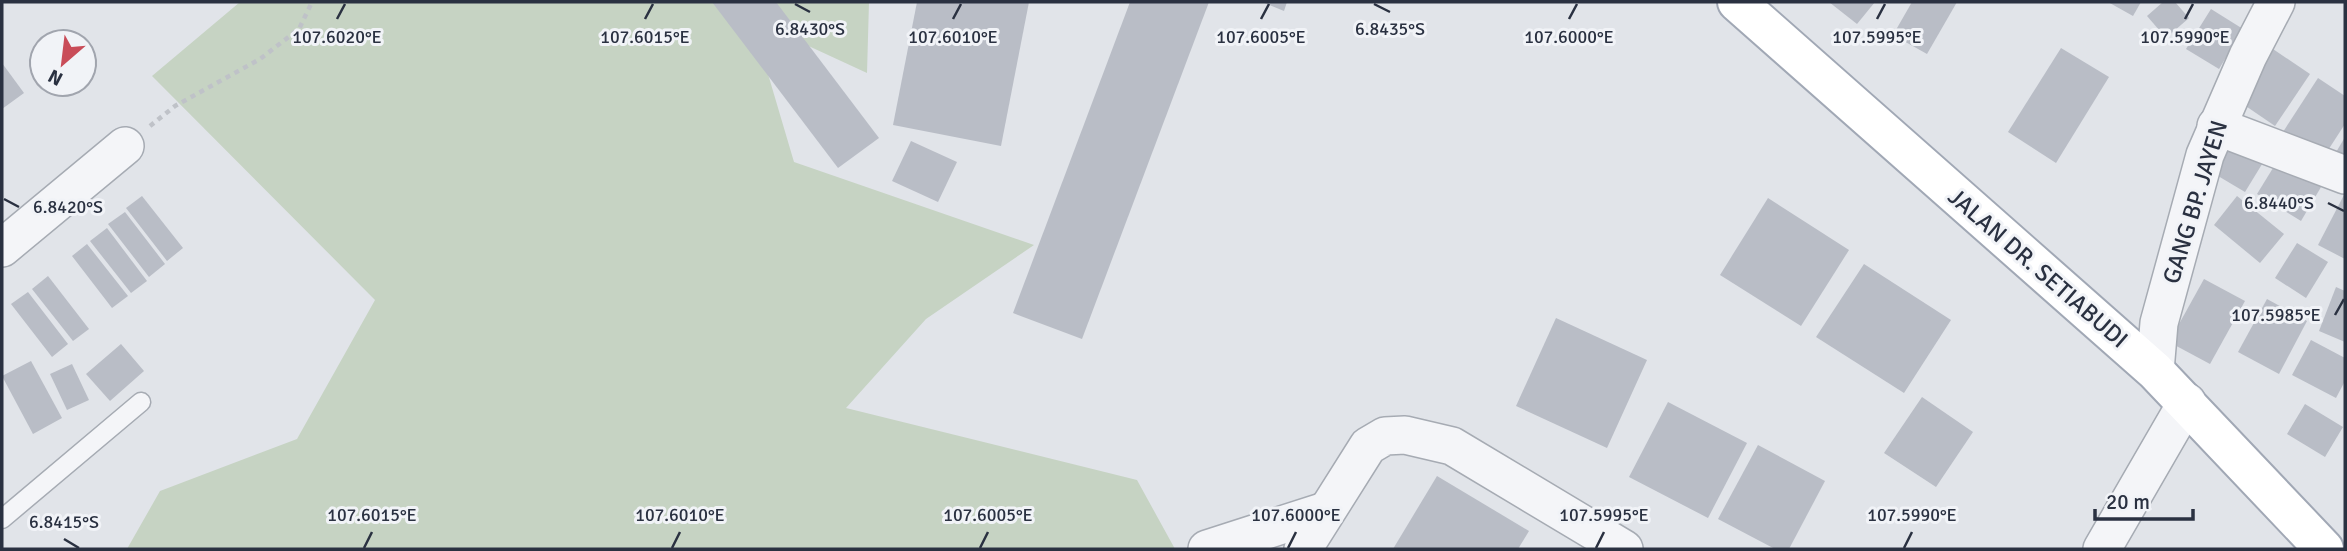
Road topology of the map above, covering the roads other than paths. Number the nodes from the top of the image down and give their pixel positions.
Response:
1 (1737, 2) edge
2 (2276, 2) edge
3 (2216, 126) junction
4 (125, 146) road end
5 (2345, 175) edge
6 (2, 248) edge
7 (2155, 371) junction
8 (141, 402) dead end
9 (2187, 402) junction
10 (1325, 511) junction
11 (2, 519) edge
12 (1207, 549) edge
13 (1303, 549) edge
14 (1624, 549) edge
15 (2102, 549) edge
16 (2324, 549) edge

1 - 7 main road, JALAN DR. SETIABUDI
2 - 3 street, GANG BP. JAYEN
3 - 5 street
3 - 7 street, GANG BP. JAYEN
4 - 6 street
7 - 9 main road, JALAN DR. SETIABUDI
8 - 11 lane
9 - 15 street
9 - 16 main road, JALAN DR. SETIABUDI
10 - 12 street
10 - 13 street
10 - 14 street

